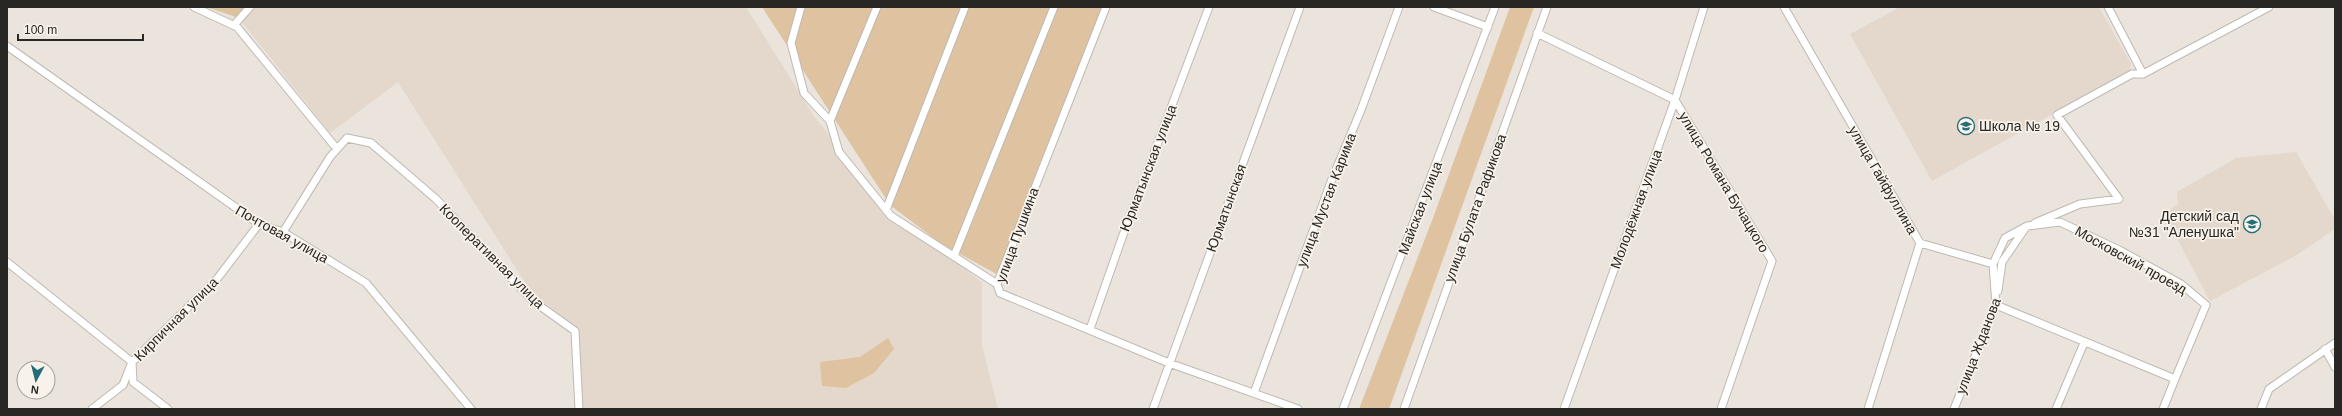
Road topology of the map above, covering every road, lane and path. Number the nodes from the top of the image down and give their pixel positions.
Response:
1 (194, 7) edge
2 (250, 7) edge
3 (801, 7) edge
4 (877, 7) edge
5 (964, 7) edge
6 (1054, 7) edge
7 (1106, 7) edge
8 (1208, 7) edge
9 (1300, 7) edge
10 (1399, 7) edge
11 (1434, 7) edge
12 (1495, 7) edge
13 (1547, 7) edge
14 (1704, 7) edge
15 (1784, 7) edge
16 (2108, 7) edge
17 (2269, 7) edge
18 (234, 25) junction
19 (1488, 27) junction
20 (1538, 34) junction
21 (7, 46) edge
22 (2143, 74) junction
23 (1675, 100) junction
24 (830, 121) junction
25 (337, 149) junction
26 (886, 210) junction
27 (259, 224) junction
28 (2027, 226) junction
29 (283, 232) junction
30 (1920, 244) junction
31 (954, 256) junction
32 (7, 262) edge
33 (1993, 264) junction
34 (997, 284) junction
35 (1996, 305) junction
36 (1090, 329) junction
37 (2084, 343) junction
38 (2335, 343) edge
39 (2325, 349) junction
40 (132, 362) junction
41 (1169, 363) junction
42 (2335, 367) edge
43 (2175, 379) junction
44 (1254, 393) junction
45 (92, 409) edge
46 (168, 409) edge
47 (471, 409) edge
48 (579, 409) edge
49 (1153, 409) edge
50 (1298, 409) edge
51 (1343, 409) edge
52 (1404, 409) edge
53 (1564, 409) edge
54 (1721, 409) edge
55 (1868, 409) edge
56 (1954, 409) edge
57 (2056, 409) edge
58 (2163, 409) edge
59 (2261, 409) edge

1 - 18 street
2 - 18 street
3 - 24 street
4 - 24 street
5 - 26 street
6 - 31 street
7 - 34 street, улица Пушкина
8 - 36 street, Юрматынская улица
9 - 41 street, Юрматынская
10 - 44 street, улица Мустая Карима
11 - 19 street
12 - 19 street, Майская улица
13 - 20 street, улица Булата Рафикова
14 - 23 street, Молодёжная улица
15 - 30 street, улица Гайфуллина
16 - 22 street
17 - 22 street
18 - 25 street
19 - 51 street, Майская улица
20 - 23 street, улица Романа Бучацкого
20 - 52 street, улица Булата Рафикова
21 - 27 street, Почтовая улица
22 - 28 street
23 - 53 street, Молодёжная улица
23 - 54 street, улица Романа Бучацкого
24 - 26 street
25 - 29 street
25 - 48 street, Кооперативная улица
26 - 31 street
27 - 29 street, Почтовая улица
27 - 40 street, Кирпичная улица
28 - 33 street, Московский проезд
28 - 35 street, улица Жданова
28 - 43 street, Московский проезд
29 - 47 street, Почтовая улица
30 - 33 street
30 - 55 street, улица Гайфуллина
31 - 34 street
32 - 40 street
33 - 35 street, Московский проезд
34 - 36 street, улица Пушкина
35 - 37 street
35 - 56 street, улица Жданова
36 - 41 street, улица Пушкина
37 - 43 street
37 - 57 street
38 - 39 street
39 - 42 street
39 - 59 street
40 - 45 street, Кирпичная улица
40 - 46 street
41 - 44 street, улица Пушкина
41 - 49 street, Юрматынская
43 - 58 street, Московский проезд
44 - 50 street, улица Пушкина

